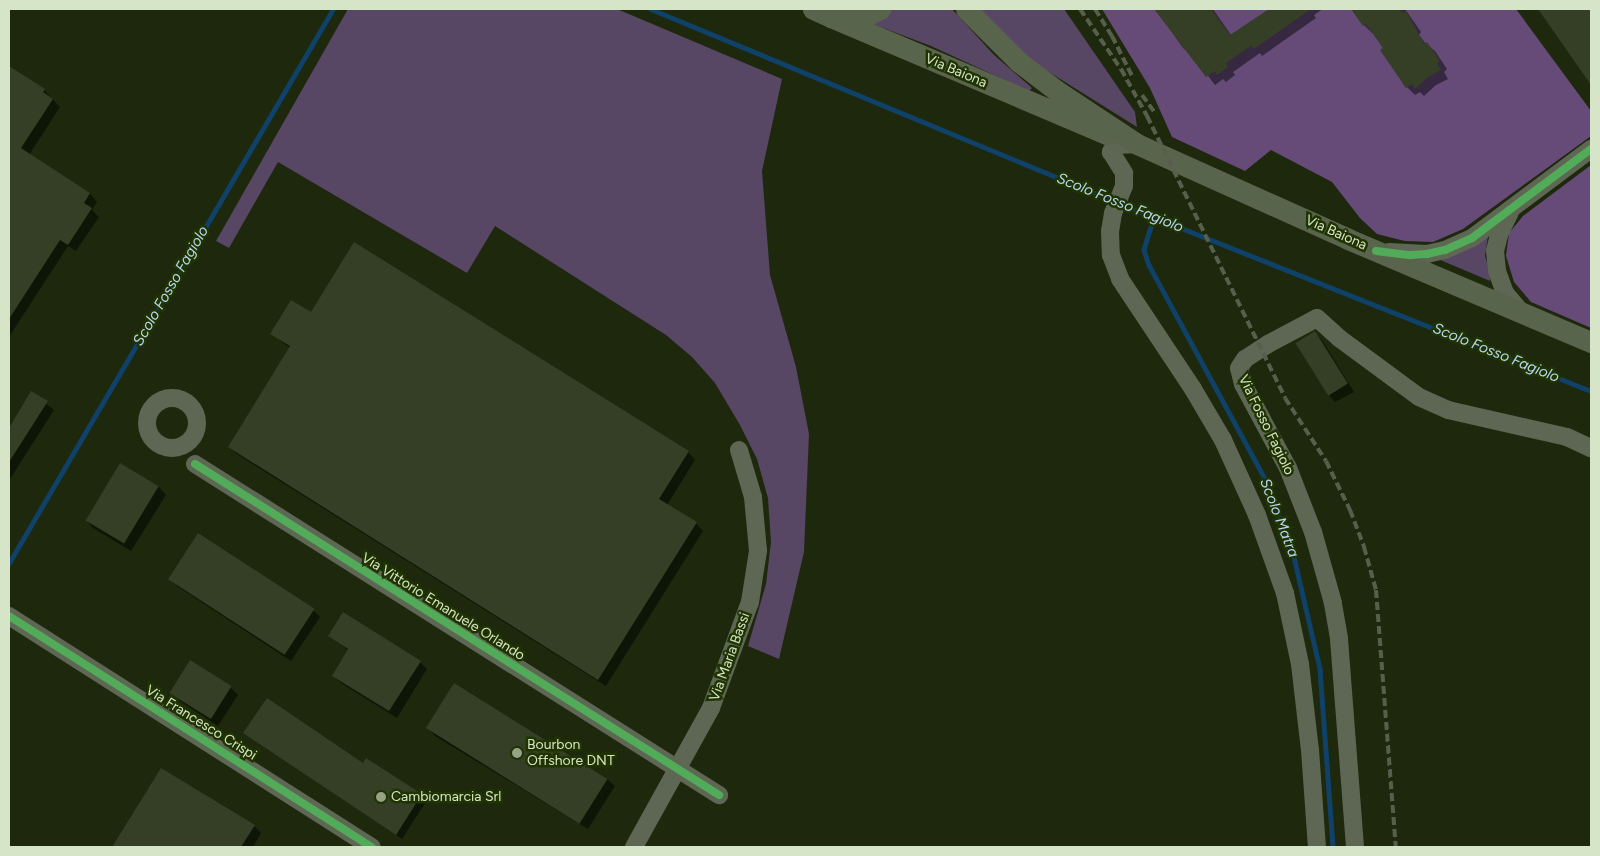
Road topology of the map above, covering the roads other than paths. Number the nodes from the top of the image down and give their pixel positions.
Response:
1 (880, 9) edge
2 (966, 9) edge
3 (819, 12) edge
4 (1137, 144) junction
5 (1591, 149) edge
6 (1511, 210) junction
7 (1376, 251) junction
8 (1521, 312) junction
9 (1591, 342) edge
10 (187, 443) junction
11 (161, 446) junction
12 (1591, 448) edge
13 (739, 450) dead end
14 (195, 464) junction
15 (12, 618) edge
16 (679, 770) junction
17 (719, 795) dead end
18 (372, 847) edge
19 (634, 847) edge
20 (1317, 847) edge
21 (1355, 847) edge

1 - 3 main road
2 - 4 main road, Via Baiona
3 - 4 main road, Via Baiona
4 - 7 main road, Via Baiona
4 - 20 street
5 - 6 street
6 - 7 street
6 - 8 street
7 - 8 main road, Via Baiona
8 - 9 main road, Via Baiona
10 - 11 street
10 - 11 street, Via Vittorio Emanuele Orlando
10 - 14 street
11 - 14 street, Via Vittorio Emanuele Orlando
12 - 21 street, Via Fosso Fagiolo
13 - 16 street, Via Maria Bassi
14 - 16 street, Via Vittorio Emanuele Orlando
15 - 18 street, Via Francesco Crispi
16 - 17 street, Via Vittorio Emanuele Orlando
16 - 19 street, Via Maria Bassi

